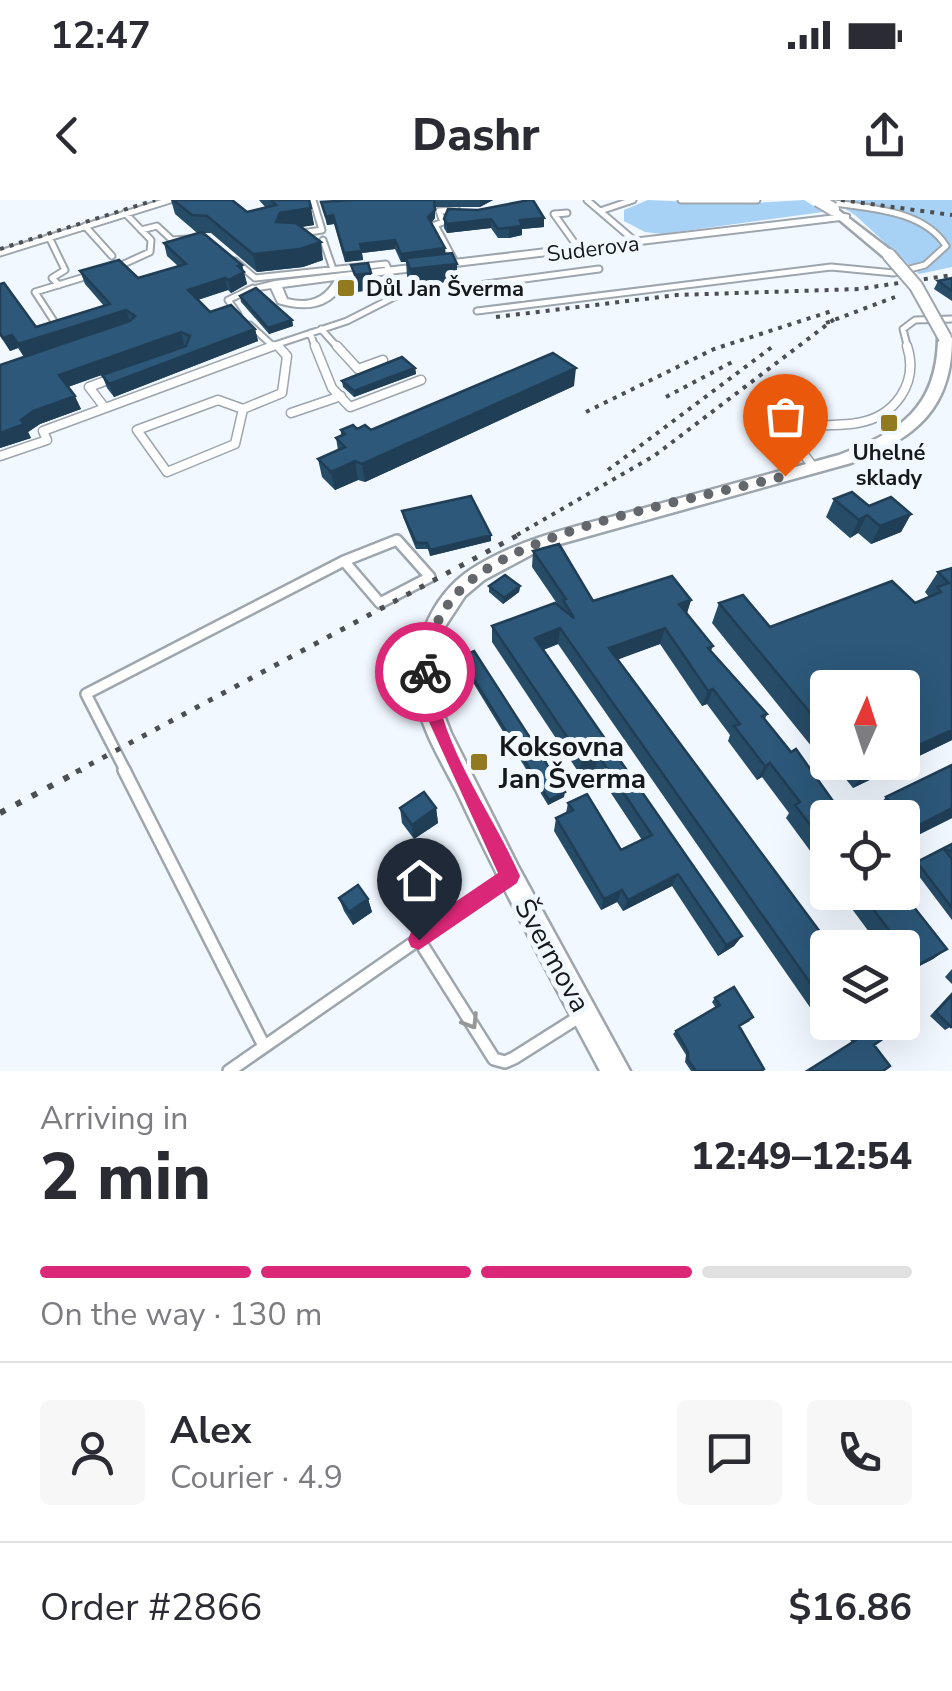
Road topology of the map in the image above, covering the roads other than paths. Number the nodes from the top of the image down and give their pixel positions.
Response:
1 (170, 200) edge
2 (313, 200) edge
3 (587, 200) edge
4 (634, 200) edge
5 (681, 200) edge
6 (758, 200) edge
7 (816, 200) edge
8 (464, 210) edge
9 (600, 211) junction
10 (567, 212) dead end
11 (839, 213) junction
12 (126, 214) junction
13 (85, 226) junction
14 (141, 230) junction
15 (286, 236) edge
16 (49, 238) junction
17 (190, 239) edge
18 (323, 240) edge
19 (636, 242) junction
20 (579, 249) junction
21 (0, 253) edge
22 (112, 256) dead end
23 (231, 258) edge
24 (456, 264) junction
25 (599, 269) dead end
26 (338, 274) junction
27 (278, 281) junction
28 (58, 285) junction
29 (253, 288) joint
30 (476, 311) dead end
31 (58, 329) edge
32 (321, 329) junction
33 (948, 329) edge
34 (310, 333) junction
35 (275, 345) junction
36 (382, 360) edge
37 (122, 375) edge
38 (420, 380) dead end
39 (341, 396) junction
40 (105, 408) junction
41 (243, 409) junction
42 (291, 413) dead end
43 (0, 456) edge
44 (814, 468) junction
45 (344, 561) junction
46 (510, 876) junction
47 (419, 940) junction
48 (584, 1014) junction
49 (264, 1046) junction
50 (229, 1071) edge
51 (616, 1071) edge

1 - 12 lane
2 - 15 lane
3 - 9 lane
4 - 9 lane
5 - 6 lane
7 - 11 street, Švermova, bridge
7 - 30 lane
8 - 24 lane
9 - 19 lane
10 - 20 lane
11 - 19 street, Suderova
11 - 33 street, Švermova, bridge
12 - 13 lane
12 - 14 lane
13 - 16 lane
13 - 22 lane
14 - 17 lane
14 - 28 lane
16 - 21 lane
16 - 28 lane
18 - 26 lane
19 - 20 street, Suderova
20 - 24 street, Suderova
23 - 27 lane
24 - 26 street, Suderova
25 - 32 lane
26 - 27 street, Suderova
26 - 27 street, Suderova
27 - 29 street, Suderova
28 - 31 lane
29 - 35 lane
32 - 34 lane
32 - 36 lane
33 - 44 street, Švermova
33 - 44 lane
34 - 35 lane
34 - 39 lane
35 - 40 lane
35 - 41 lane
37 - 40 lane
38 - 39 lane
39 - 42 lane
40 - 43 lane
41 - 41 lane
44 - 46 street, Švermova
45 - 45 lane
45 - 49 lane
46 - 47 lane
46 - 48 street, Švermova
47 -> 48 lane
47 - 49 lane
48 - 51 street, Švermova
49 - 50 lane

